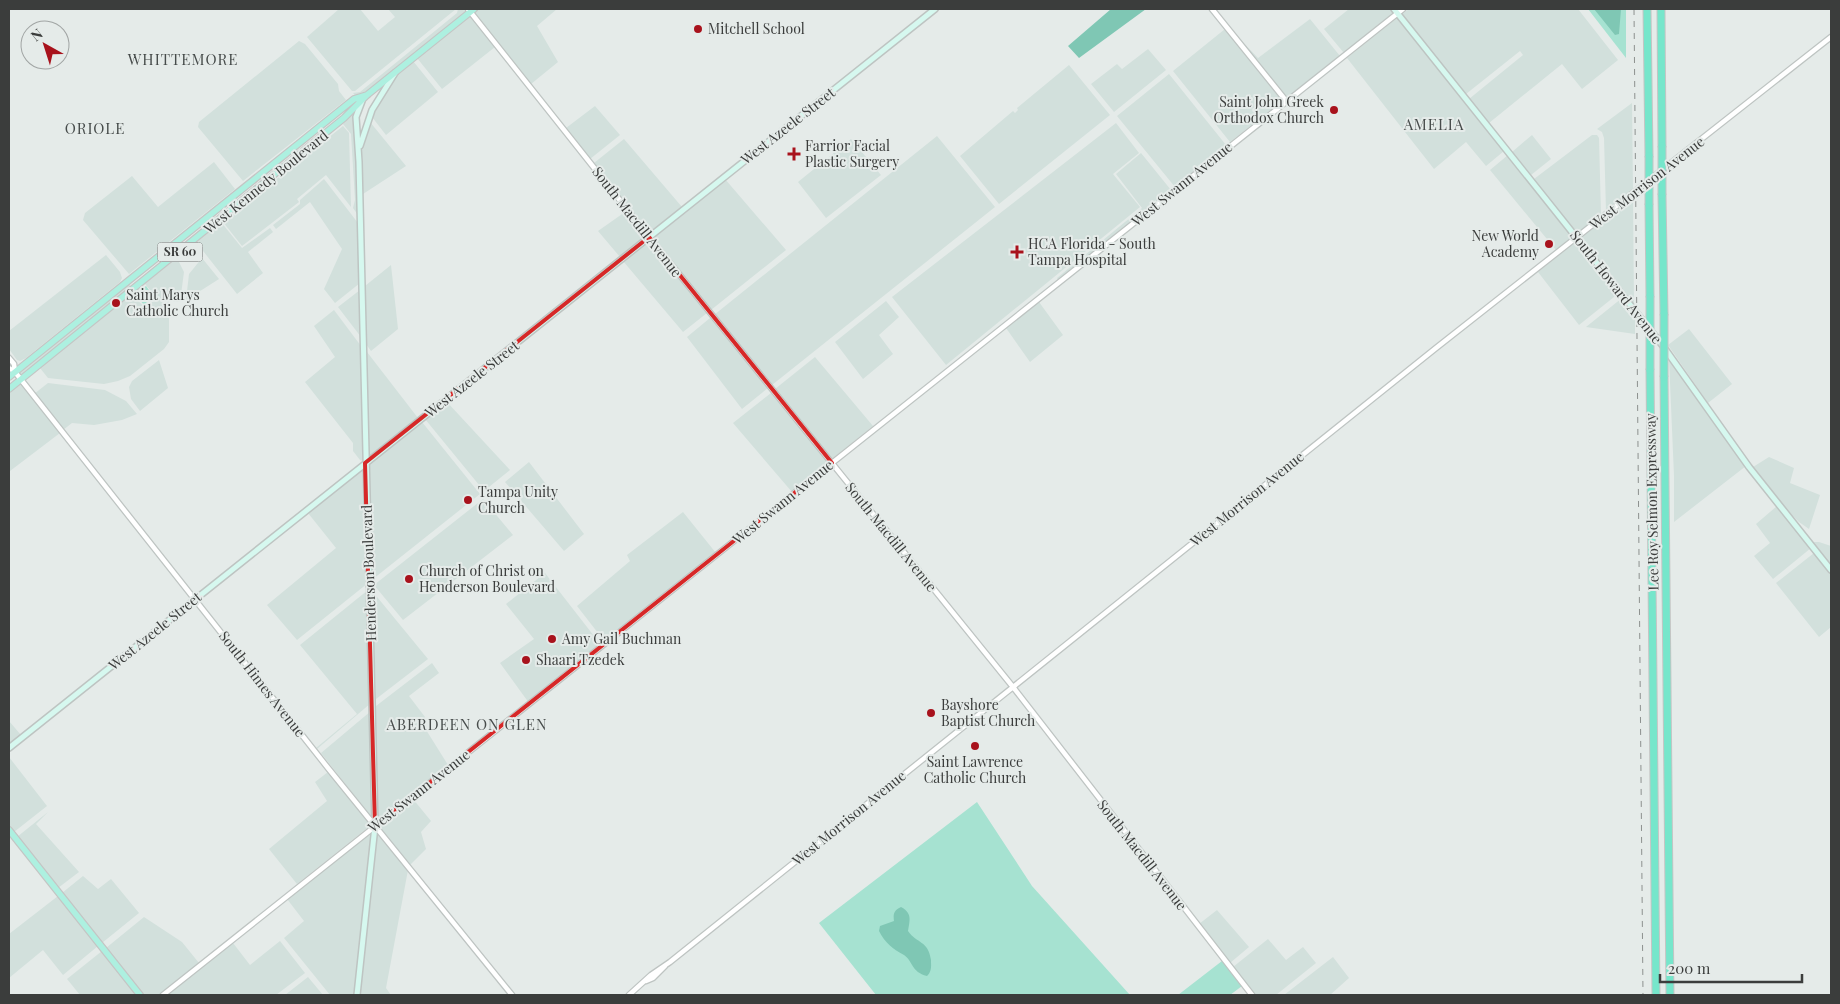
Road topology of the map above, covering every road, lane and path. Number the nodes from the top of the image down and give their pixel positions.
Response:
1 (935, 9) edge
2 (1212, 9) edge
3 (1403, 9) edge
4 (1647, 9) edge
5 (1661, 9) edge
6 (471, 10) edge
7 (1396, 11) edge
8 (1831, 36) edge
9 (397, 70) junction
10 (367, 95) junction
11 (1287, 102) junction
12 (359, 149) junction
13 (649, 238) junction
14 (1577, 238) junction
15 (9, 358) edge
16 (9, 368) edge
17 (15, 372) junction
18 (9, 377) edge
19 (20, 380) junction
20 (9, 389) edge
21 (365, 463) junction
22 (832, 463) junction
23 (1831, 570) edge
24 (195, 599) junction
25 (1013, 687) junction
26 (9, 748) edge
27 (375, 826) junction
28 (9, 830) edge
29 (140, 995) edge
30 (163, 995) edge
31 (357, 995) edge
32 (512, 995) edge
33 (629, 995) edge
34 (1252, 995) edge
35 (1656, 995) edge
36 (1670, 995) edge

1 - 13 main road, West Azeele Street
2 - 11 street
3 - 7 street, West Swann Avenue
4 - 35 highway, Lee Roy Selmon Expressway, bridge
5 - 36 highway, Lee Roy Selmon Expressway, bridge
6 - 9 main road, West Kennedy Boulevard / SR 60
6 - 13 street, South Macdill Avenue
7 - 11 street, West Swann Avenue
7 - 14 main road, South Howard Avenue
8 - 14 street, West Morrison Avenue
9 - 10 main road, West Kennedy Boulevard / SR 60
9 - 12 main road, Henderson Boulevard
10 - 12 main road, Henderson Boulevard
10 - 17 main road, West Kennedy Boulevard / SR 60
10 - 19 main road, West Kennedy Boulevard / SR 60
11 - 22 street, West Swann Avenue
12 - 21 main road, Henderson Boulevard
13 - 21 main road, West Azeele Street
13 - 22 street, South Macdill Avenue
14 - 23 main road, South Howard Avenue
14 - 25 street, West Morrison Avenue
15 - 17 street, South Himes Avenue
16 - 17 street
17 - 18 main road, West Kennedy Boulevard / SR 60
17 - 19 street, South Himes Avenue
19 - 20 main road, West Kennedy Boulevard / SR 60
19 - 24 street, South Himes Avenue
21 - 24 main road, West Azeele Street
21 - 27 main road, Henderson Boulevard
22 - 25 street, South Macdill Avenue
22 - 27 street, West Swann Avenue
24 - 26 main road, West Azeele Street
24 - 27 street, South Himes Avenue
25 - 33 street, West Morrison Avenue
25 - 34 street, South Macdill Avenue
27 - 30 street, West Swann Avenue
27 - 31 main road, Henderson Boulevard
27 - 32 street, South Himes Avenue
28 - 29 main road

